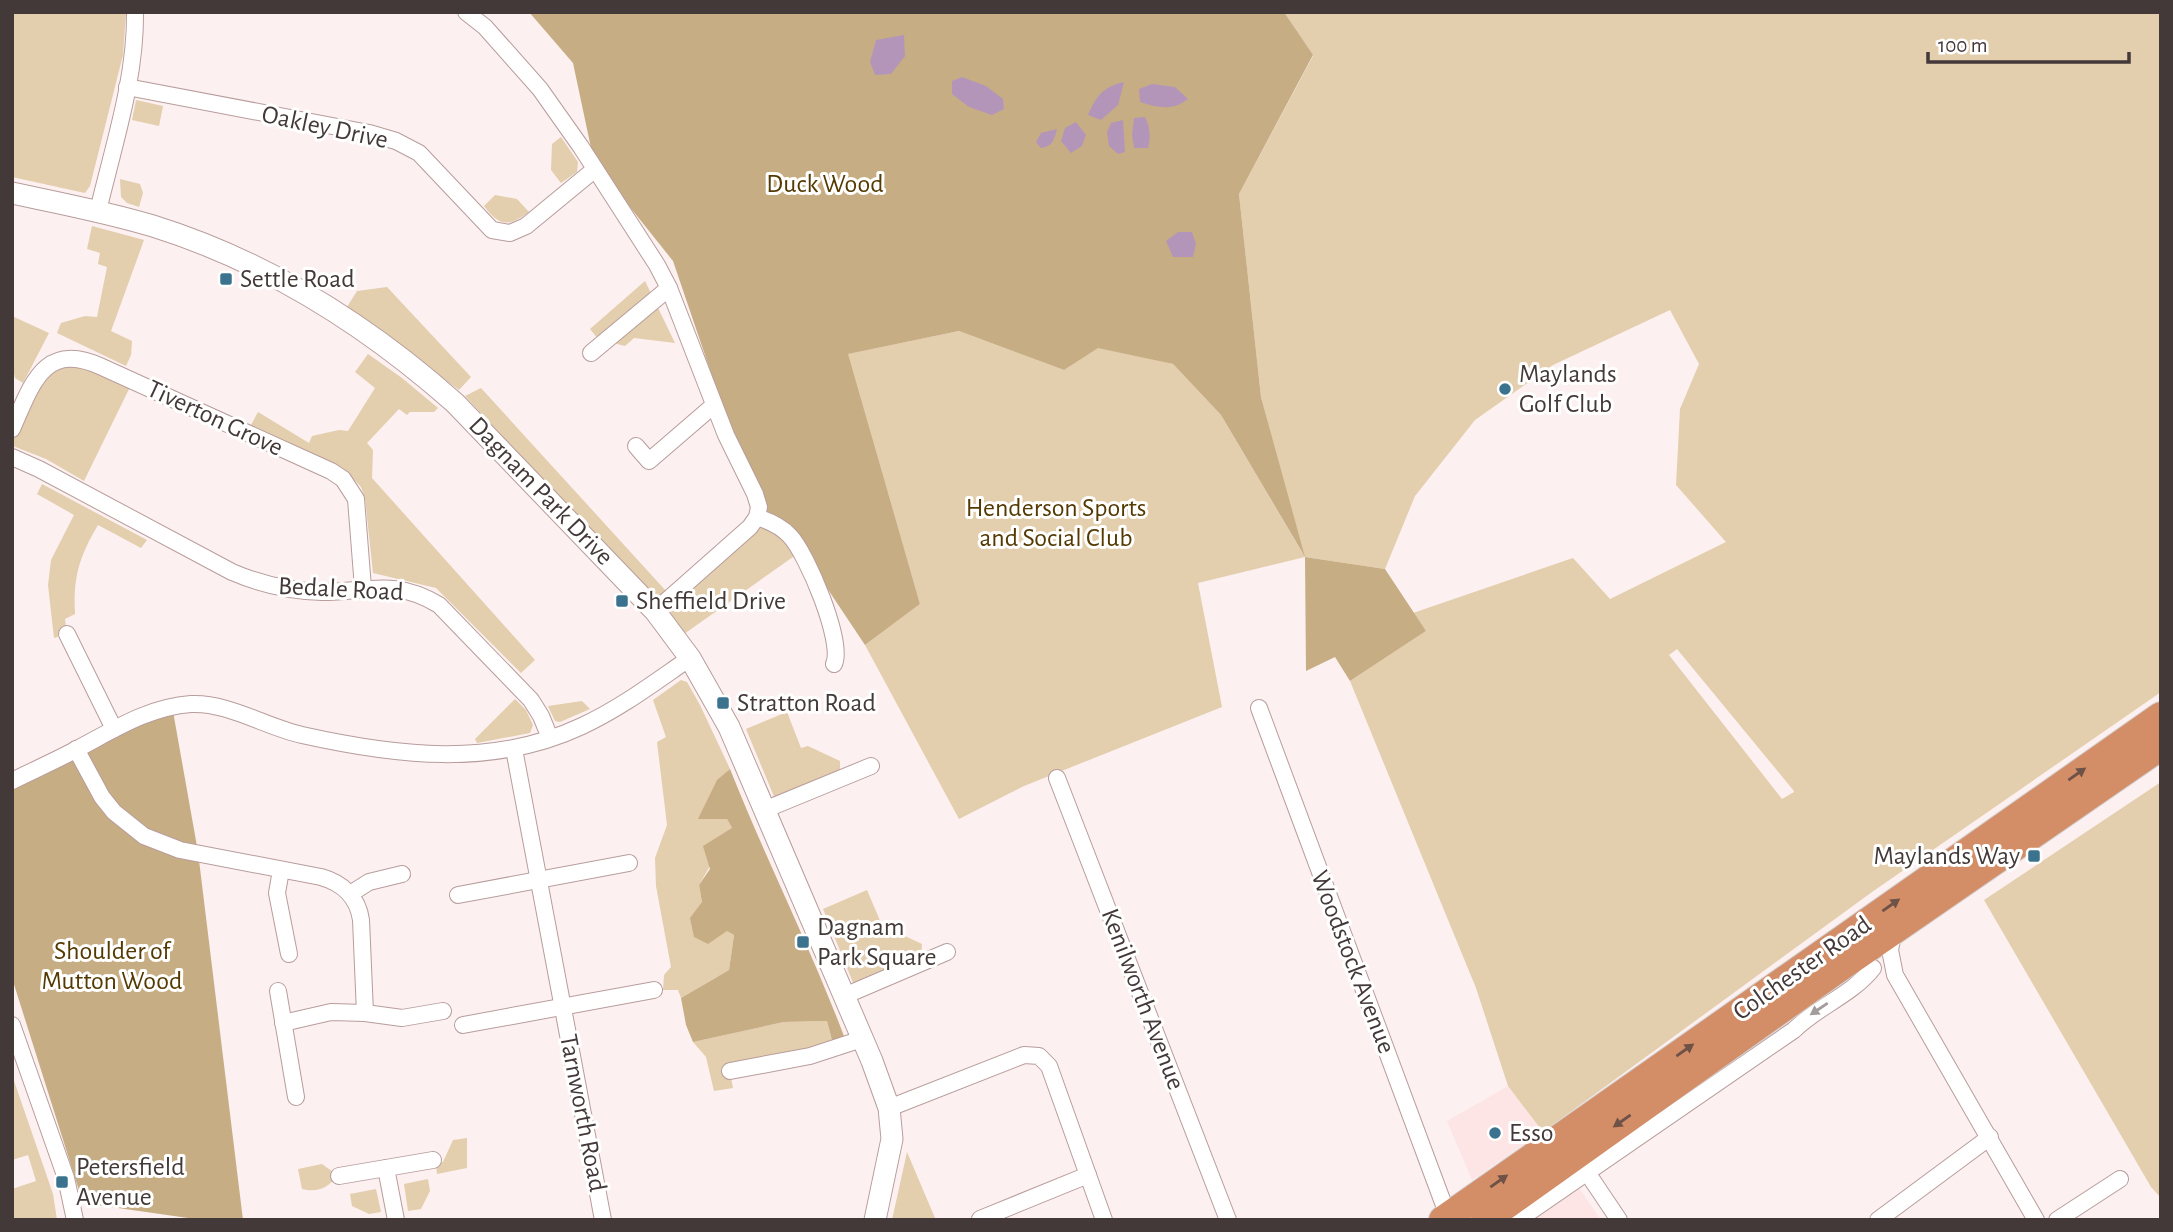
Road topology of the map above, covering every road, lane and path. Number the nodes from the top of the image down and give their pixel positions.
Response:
1 (135, 12) edge
2 (466, 12) edge
3 (127, 87) junction
4 (594, 170) junction
5 (12, 192) edge
6 (98, 211) junction
7 (669, 288) junction
8 (591, 353) dead end
9 (714, 405) junction
10 (12, 429) edge
11 (636, 446) dead end
12 (12, 457) edge
13 (757, 517) junction
14 (363, 588) junction
15 (654, 611) junction
16 (67, 634) dead end
17 (690, 658) junction
18 (834, 664) dead end
19 (1259, 708) dead end
20 (2161, 716) edge
21 (114, 729) junction
22 (550, 738) junction
23 (2161, 746) edge
24 (76, 749) junction
25 (514, 750) junction
26 (871, 766) dead end
27 (1057, 778) dead end
28 (12, 781) edge
29 (764, 810) junction
30 (629, 863) dead end
31 (281, 870) junction
32 (402, 874) dead end
33 (537, 880) junction
34 (350, 894) junction
35 (458, 895) dead end
36 (1892, 937) junction
37 (947, 952) dead end
38 (289, 954) dead end
39 (1874, 968) junction
40 (1836, 970) junction
41 (1895, 975) junction
42 (654, 989) dead end
43 (278, 991) dead end
44 (844, 996) junction
45 (562, 1006) junction
46 (443, 1011) dead end
47 (365, 1013) junction
48 (283, 1023) junction
49 (12, 1025) edge
50 (463, 1025) dead end
51 (862, 1039) junction
52 (18, 1058) edge
53 (730, 1071) dead end
54 (296, 1097) dead end
55 (889, 1108) junction
56 (1990, 1137) junction
57 (433, 1160) dead end
58 (1580, 1163) junction
59 (386, 1168) junction
60 (1088, 1175) junction
61 (339, 1176) dead end
62 (2120, 1180) dead end
63 (1445, 1218) edge
64 (980, 1219) edge
65 (75, 1220) edge
66 (396, 1220) edge
67 (603, 1220) edge
68 (875, 1220) edge
69 (1104, 1220) edge
70 (1228, 1220) edge
71 (1485, 1220) edge
72 (1518, 1220) edge
73 (1619, 1220) edge
74 (1878, 1220) edge
75 (2036, 1220) edge
76 (2057, 1220) edge

1 - 3 street
2 - 4 street
3 - 4 street, Oakley Drive
3 - 6 street
4 - 7 street
5 - 6 street, Dagnam Park Drive
6 - 15 street, Dagnam Park Drive
7 - 8 street
7 - 9 street
9 - 11 street
9 - 13 street
10 - 14 street, Tiverton Grove
12 - 14 street, Bedale Road
13 - 15 street
13 - 18 street
14 - 22 street, Bedale Road
15 - 17 street, Dagnam Park Drive
16 - 21 street
17 - 22 street
17 - 29 street, Dagnam Park Drive
19 - 63 street, Woodstock Avenue
63 -> 20 highway, Colchester Road
21 - 24 street
21 - 25 street
22 - 25 street
23 - 36 highway, Colchester Road
24 - 28 street
24 - 31 street
25 - 33 street, Tarnworth Road
26 - 29 street
27 - 70 street, Kenilworth Avenue
29 - 44 street, Dagnam Park Drive
30 - 33 street
31 - 34 street
31 - 38 street
32 - 34 street
33 - 35 street
33 - 45 street, Tarnworth Road
34 - 47 street
36 - 39 street, Colchester Road
36 - 40 highway, Colchester Road
36 - 41 street
37 - 44 street
39 - 40 street
39 - 41 street
39 -> 58 street, Colchester Road
40 -> 58 highway, Colchester Road
41 - 56 street
42 - 45 street, Tarnworth Road
43 - 48 street
44 - 51 street, Dagnam Park Drive
45 - 50 street, Tarnworth Road
45 - 67 street, Tarnworth Road
46 - 47 street
47 - 48 street
48 - 54 street
49 - 52 street
51 - 53 street
51 - 55 street, Dagnam Park Drive
52 - 65 street
55 - 60 street
55 - 68 street, Dagnam Park Drive
56 - 74 street
56 - 75 street
57 - 59 street
58 - 71 highway, Colchester Road
58 - 72 street, Colchester Road
58 - 73 street
59 - 61 street
59 - 66 street
60 - 64 street
60 - 69 street
62 - 76 street

